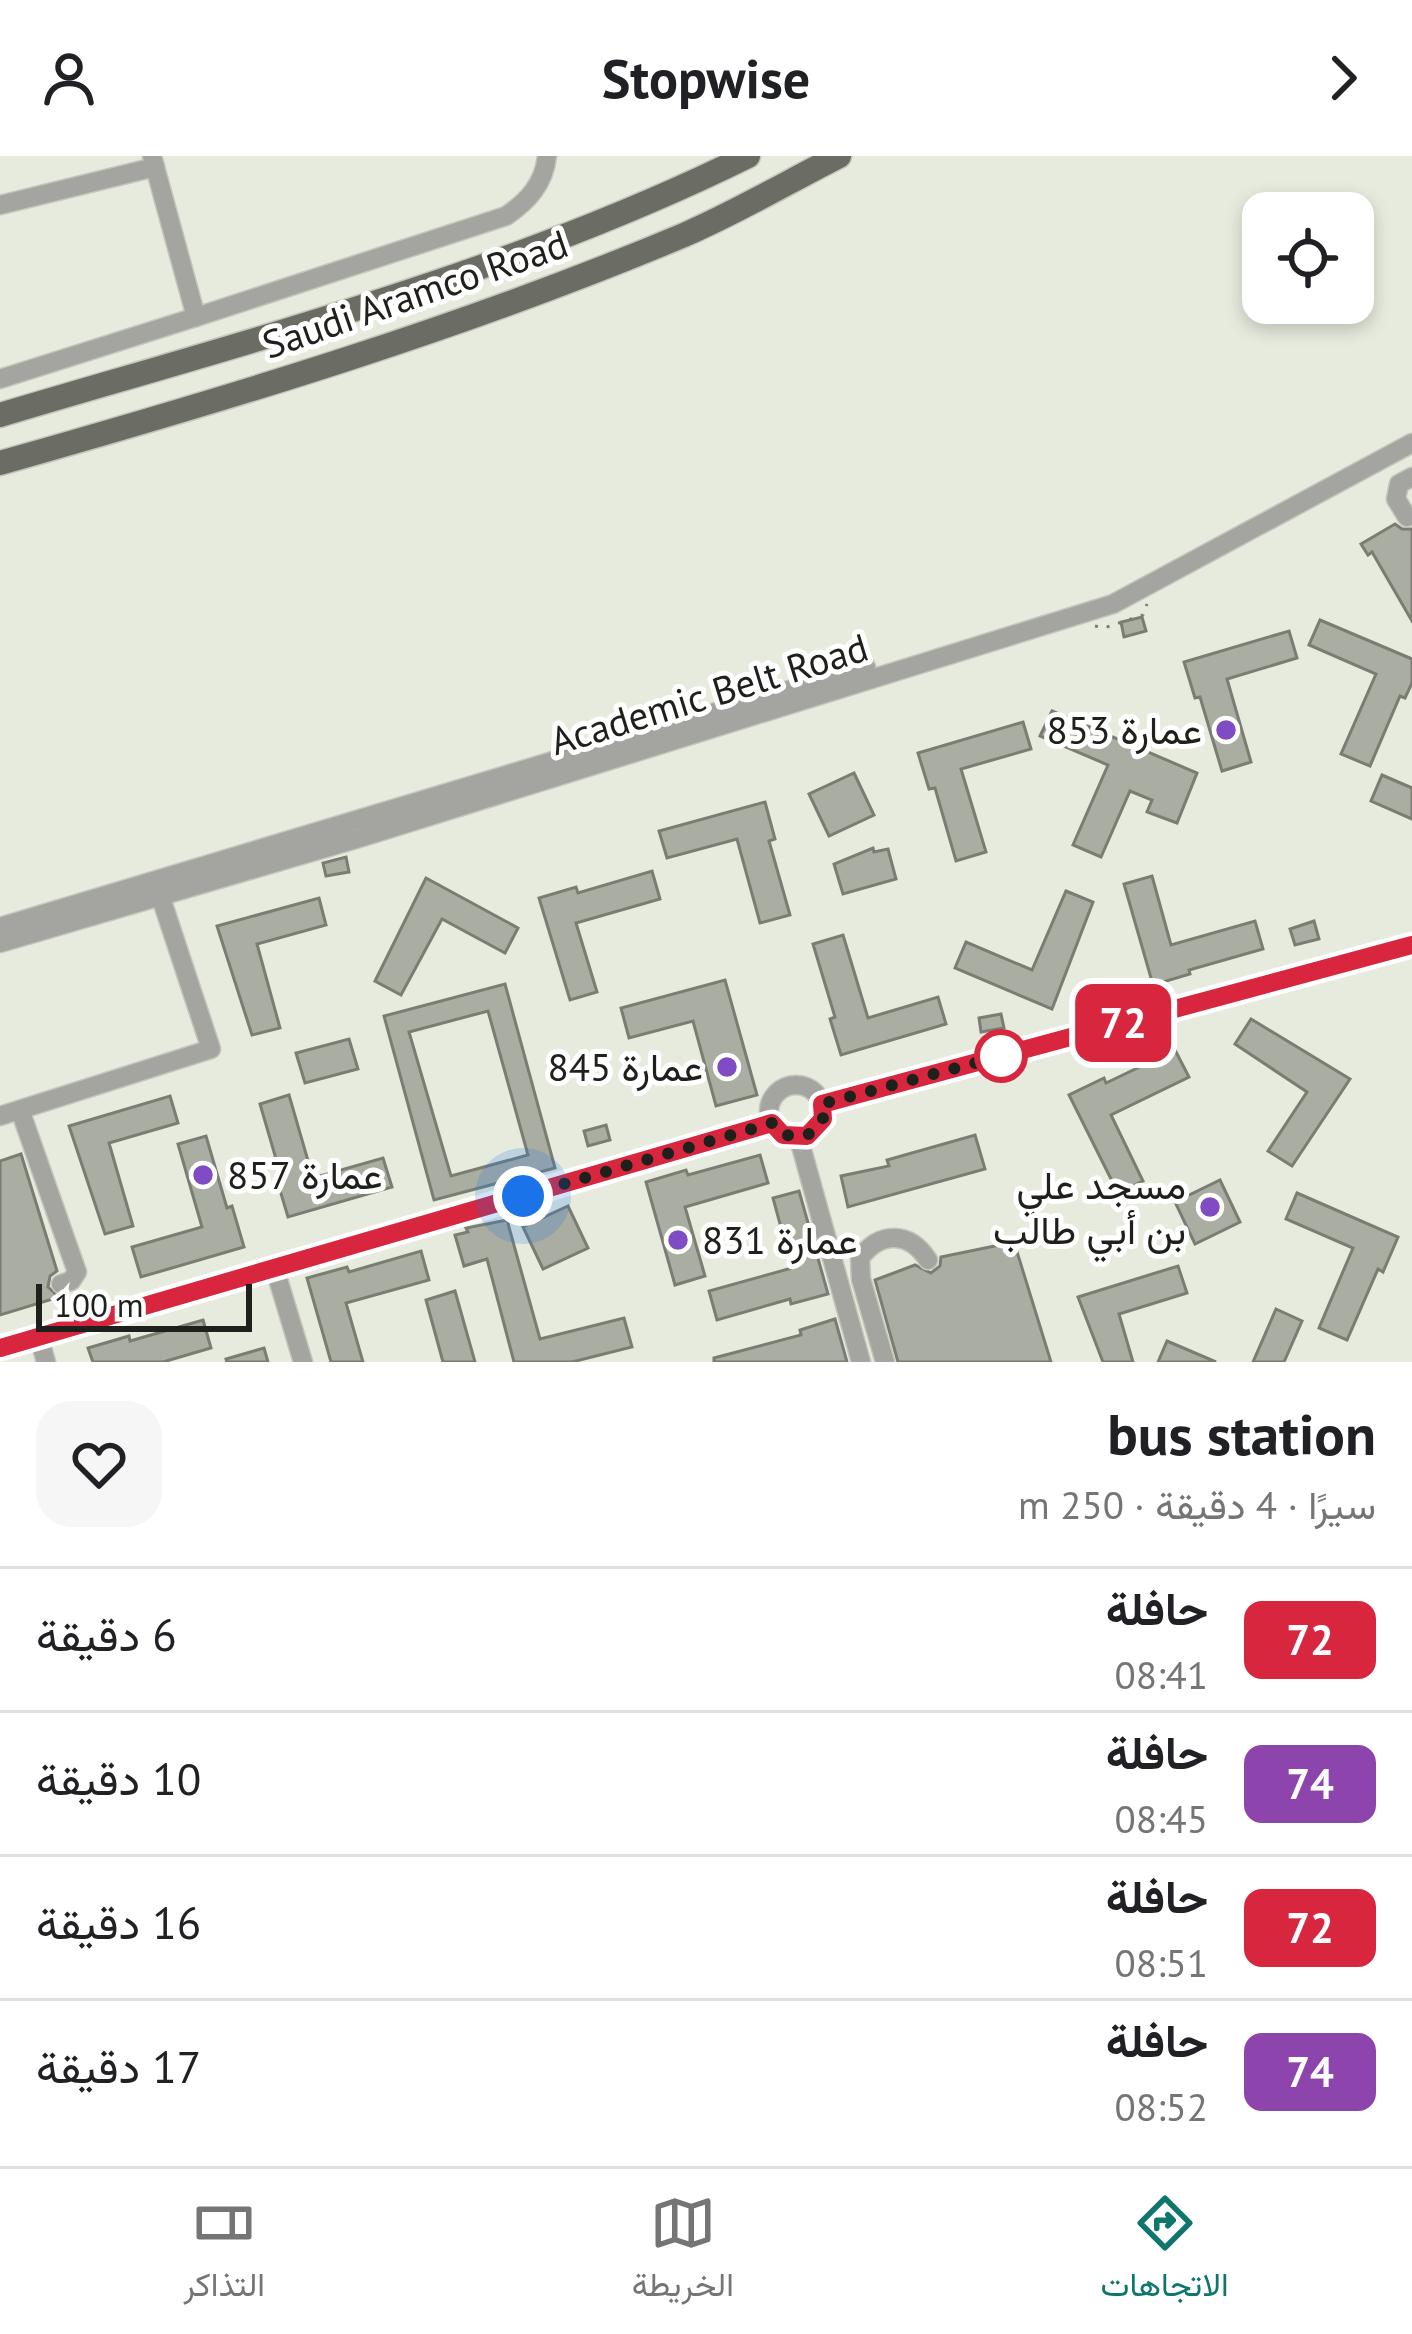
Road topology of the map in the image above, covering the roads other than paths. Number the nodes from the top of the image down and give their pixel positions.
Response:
1 (547, 156) edge
2 (748, 156) edge
3 (839, 156) edge
4 (153, 161) edge
5 (0, 205) edge
6 (196, 317) junction
7 (0, 379) edge
8 (0, 415) edge
9 (1412, 430) edge
10 (1412, 443) edge
11 (0, 463) edge
12 (1412, 477) edge
13 (1407, 517) dead end
14 (161, 898) junction
15 (0, 927) edge
16 (0, 944) edge
17 (1412, 945) edge
18 (822, 1104) junction
19 (20, 1110) junction
20 (0, 1116) edge
21 (772, 1123) junction
22 (799, 1138) junction
23 (928, 1260) dead end
24 (274, 1266) junction
25 (61, 1284) dead end
26 (39, 1337) junction
27 (0, 1348) edge
28 (46, 1362) edge
29 (303, 1362) edge
30 (861, 1362) edge
31 (885, 1362) edge

1 - 6 street
2 - 8 main road, Saudi Aramco Road
3 - 11 main road, Saudi Aramco Road
4 - 5 street
4 - 6 street
6 - 7 street
9 - 15 street, Academic Belt Road
10 - 14 street, Academic Belt Road
12 - 13 street
14 - 16 street, Academic Belt Road
14 - 19 street
17 - 18 street
18 - 21 street
18 - 22 street
19 - 20 street
19 - 25 street
21 - 22 street
21 - 24 street
22 - 30 street
23 - 31 street
24 - 26 street
24 - 29 street
26 - 27 street
26 - 28 street

